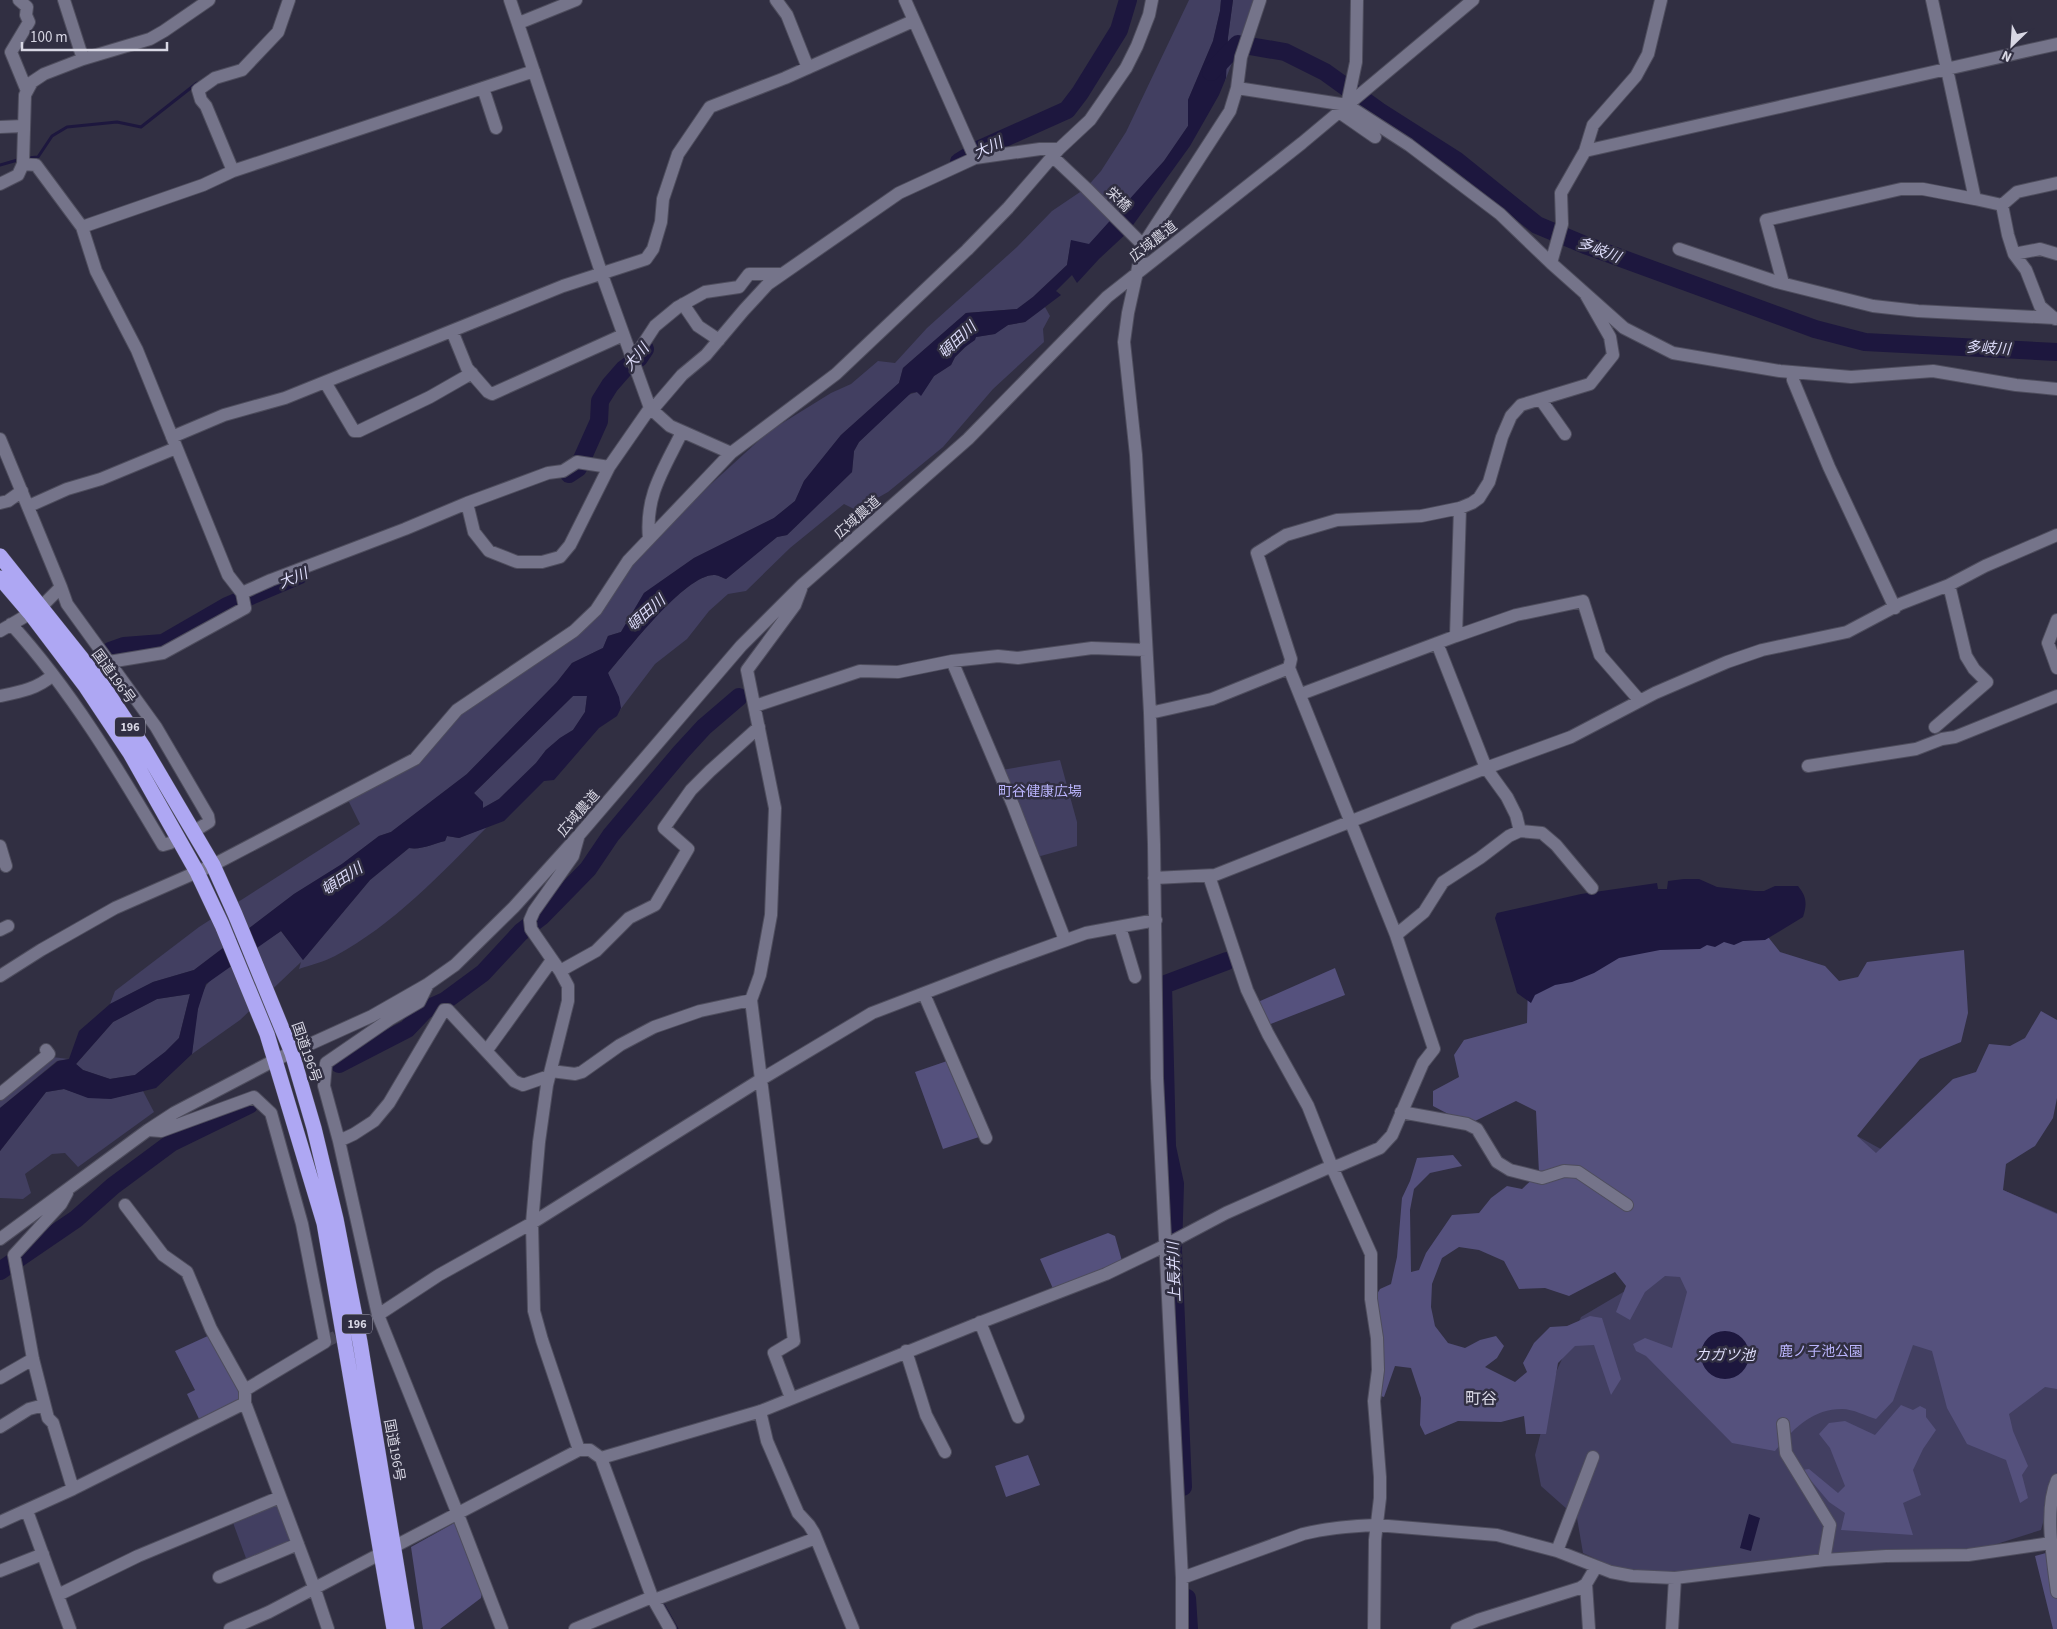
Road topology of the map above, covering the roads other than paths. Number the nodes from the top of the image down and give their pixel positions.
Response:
1 (19, 0) edge
2 (64, 0) edge
3 (209, 0) edge
4 (289, 0) edge
5 (510, 0) edge
6 (576, 0) edge
7 (776, 0) edge
8 (905, 0) edge
9 (1152, 0) edge
10 (1260, 0) edge
11 (1357, 0) edge
12 (1473, 0) edge
13 (1661, 0) edge
14 (1932, 0) edge
15 (913, 21) junction
16 (519, 23) junction
17 (2057, 44) edge
18 (83, 59) junction
19 (808, 68) junction
20 (1948, 68) junction
21 (534, 70) junction
22 (483, 88) junction
23 (1237, 88) junction
24 (28, 91) junction
25 (1343, 108) junction
26 (23, 126) junction
27 (0, 127) edge
28 (496, 128) dead end
29 (1375, 137) dead end
30 (1585, 151) junction
31 (1056, 153) junction
32 (975, 158) junction
33 (23, 164) junction
34 (234, 171) junction
35 (2057, 183) edge
36 (0, 184) edge
37 (1975, 199) junction
38 (2002, 205) junction
39 (82, 227) junction
40 (1143, 246) junction
41 (1679, 249) dead end
42 (2014, 254) junction
43 (2057, 254) edge
44 (1551, 263) junction
45 (601, 272) junction
46 (1138, 272) junction
47 (782, 274) junction
48 (1783, 283) junction
49 (1586, 295) junction
50 (683, 304) junction
51 (2056, 320) edge
52 (452, 331) junction
53 (623, 335) junction
54 (719, 340) junction
55 (632, 359) junction
56 (1792, 372) junction
57 (472, 374) junction
58 (325, 382) junction
59 (2057, 388) edge
60 (1541, 400) junction
61 (651, 409) junction
62 (682, 432) junction
63 (1565, 434) dead end
64 (0, 439) edge
65 (174, 442) junction
66 (731, 453) junction
67 (609, 467) junction
68 (22, 490) junction
69 (0, 503) edge
70 (467, 503) junction
71 (29, 506) junction
72 (1460, 508) junction
73 (2057, 535) edge
74 (649, 538) junction
75 (0, 556) edge
76 (0, 578) edge
77 (802, 585) junction
78 (1949, 586) junction
79 (61, 588) junction
80 (242, 593) junction
81 (1895, 608) junction
82 (36, 610) junction
83 (2057, 620) edge
84 (6, 627) edge
85 (1456, 636) junction
86 (1436, 643) junction
87 (1146, 650) junction
88 (952, 661) junction
89 (109, 662) junction
90 (1289, 668) junction
91 (2057, 668) edge
92 (52, 675) junction
93 (1301, 694) junction
94 (0, 696) edge
95 (2057, 696) edge
96 (1640, 701) junction
97 (755, 706) junction
98 (1150, 713) junction
99 (759, 727) junction
100 (1935, 727) dead end
101 (1808, 766) dead end
102 (1486, 768) junction
103 (1349, 822) junction
104 (201, 827) dead end
105 (1520, 831) junction
106 (579, 835) junction
107 (170, 843) dead end
108 (0, 846) edge
109 (213, 865) junction
110 (6, 866) dead end
111 (197, 872) junction
112 (1209, 876) junction
113 (1154, 878) junction
114 (1592, 888) dead end
115 (1156, 920) junction
116 (1120, 927) junction
117 (1396, 935) junction
118 (1065, 940) junction
119 (552, 960) junction
120 (560, 971) junction
121 (0, 976) edge
122 (1135, 977) dead end
123 (428, 984) junction
124 (924, 994) junction
125 (752, 1000) junction
126 (46, 1050) dead end
127 (487, 1050) junction
128 (292, 1053) junction
129 (275, 1060) junction
130 (550, 1073) junction
131 (760, 1080) junction
132 (0, 1094) edge
133 (1402, 1112) junction
134 (148, 1130) junction
135 (986, 1138) dead end
136 (339, 1141) junction
137 (1332, 1167) junction
138 (68, 1189) junction
139 (125, 1205) dead end
140 (1627, 1205) dead end
141 (532, 1223) junction
142 (0, 1239) edge
143 (1166, 1244) junction
144 (378, 1315) junction
145 (980, 1322) junction
146 (906, 1352) junction
147 (33, 1359) junction
148 (0, 1378) edge
149 (245, 1397) junction
150 (791, 1398) junction
151 (44, 1405) junction
152 (760, 1411) junction
153 (1018, 1417) dead end
154 (1783, 1424) dead end
155 (0, 1427) edge
156 (580, 1450) junction
157 (945, 1452) dead end
158 (1593, 1457) dead end
159 (601, 1458) junction
160 (2057, 1480) edge
161 (73, 1489) junction
162 (280, 1497) junction
163 (27, 1510) junction
164 (457, 1512) junction
165 (0, 1522) edge
166 (1376, 1525) junction
167 (816, 1538) junction
168 (2051, 1543) junction
169 (298, 1544) junction
170 (388, 1550) junction
171 (1557, 1551) junction
172 (43, 1554) junction
173 (1824, 1560) junction
174 (1596, 1567) junction
175 (0, 1571) edge
176 (219, 1577) dead end
177 (1182, 1578) junction
178 (1676, 1578) junction
179 (1586, 1584) junction
180 (314, 1587) junction
181 (2057, 1592) edge
182 (58, 1595) junction
183 (653, 1598) junction
184 (70, 1629) edge
185 (230, 1629) edge
186 (328, 1629) edge
187 (394, 1629) edge
188 (407, 1629) edge
189 (502, 1629) edge
190 (574, 1629) edge
191 (670, 1629) edge
192 (853, 1629) edge
193 (1182, 1629) edge
194 (1374, 1629) edge
195 (1457, 1629) edge
196 (1589, 1629) edge
197 (1672, 1629) edge

1 - 24 street
2 - 18 street
3 - 18 street
4 - 34 street
5 - 16 street
6 - 16 street
7 - 19 street
8 - 15 street
9 - 31 street
10 - 23 street
11 - 25 street
12 - 25 street, 広域農道
13 - 30 street
14 - 20 street
15 - 19 street
15 - 32 street
16 - 21 street
17 - 20 street
18 - 24 street
19 - 45 street
20 - 30 street
20 - 37 street
21 - 22 street
21 - 45 street
22 - 28 street
22 - 34 street
23 - 25 street
23 - 40 street
24 - 26 street
25 - 29 street
25 - 44 street
25 - 46 street, 広域農道
26 - 27 street
26 - 33 street
30 - 44 street
31 - 32 street
31 - 40 street, 栄橋
31 - 66 street
32 - 47 street
33 - 36 street
33 - 39 street
34 - 39 street
35 - 38 street
37 - 38 street
37 - 48 street
38 - 42 street
39 - 65 street
40 - 46 street
41 - 48 street
42 - 43 street
42 - 51 street
44 - 49 street
45 - 52 street
45 - 53 street
46 - 77 street, 広域農道
46 - 87 street
47 - 50 street
47 - 54 street
48 - 51 street
49 - 56 street
49 - 60 street
50 - 54 street
50 - 55 street
52 - 57 street
52 - 58 street
53 - 55 street
53 - 57 street
54 - 61 street
55 - 61 street
56 - 59 street
56 - 81 street
57 - 58 street
58 - 65 street
60 - 63 street
60 - 72 street
61 - 62 street
61 - 67 street
62 - 66 street
62 - 74 street
64 - 68 street
65 - 71 street
65 - 80 street
66 - 74 street
67 - 70 street
67 - 70 street
68 - 69 street
68 - 71 street
70 - 80 street
71 - 79 street
72 - 85 street
72 - 90 street
73 - 78 street
74 - 109 street
75 - 82 highway, 国道196号 / 196
76 - 82 highway, 国道196号 / 196
77 - 97 street
77 - 106 street, 広域農道
78 - 81 street
78 - 100 street
79 - 82 street
79 - 89 street
80 - 89 street
81 - 96 street
82 - 84 street
82 - 109 highway, 国道196号 / 196
82 - 111 highway, 国道196号 / 196
83 - 91 street
84 - 92 street
85 - 86 street
85 - 96 street
86 - 93 street
86 - 102 street
87 - 88 street
87 - 98 street
88 - 97 street
88 - 118 street
89 - 104 street
90 - 93 street
90 - 98 street
92 - 94 street
92 - 107 street
93 - 103 street
95 - 101 street
96 - 102 street
97 - 99 street
98 - 113 street
99 - 120 street
99 - 125 street
102 - 103 street
102 - 105 street
103 - 112 street
103 - 117 street
105 - 114 street
105 - 117 street
106 - 119 street
106 - 123 street, 広域農道
108 - 110 street
109 - 111 street
109 - 128 highway, 国道196号 / 196
111 - 121 street
111 - 129 highway, 国道196号 / 196
112 - 113 street
112 - 137 street
113 - 115 street
115 - 116 street
115 - 143 street
116 - 118 street
116 - 122 street
117 - 133 street
118 - 124 street
119 - 120 street
119 - 127 street
120 - 130 street
123 - 128 street, 広域農道
123 - 136 street
124 - 131 street
124 - 135 street
125 - 130 street
125 - 131 street
126 - 132 street
127 - 130 street
127 - 136 street
128 - 129 street, 広域農道
128 - 170 highway, 国道196号 / 196
129 - 134 street, 広域農道
129 - 170 highway, 国道196号 / 196
130 - 141 street
131 - 141 street
131 - 150 street
133 - 137 street
133 - 140 street
134 - 138 street, 広域農道
134 - 149 street
136 - 144 street
137 - 143 street
137 - 166 street
138 - 142 street, 広域農道
138 - 147 street
139 - 149 street
141 - 144 street
141 - 156 street
143 - 145 street
143 - 177 street
144 - 164 street
145 - 146 street
145 - 153 street
146 - 150 street
146 - 157 street
147 - 148 street
147 - 151 street
149 - 161 street
149 - 162 street
150 - 152 street
151 - 155 street
151 - 161 street
152 - 159 street
152 - 167 street
154 - 173 street
156 - 159 street
156 - 164 street
158 - 171 street
159 - 183 street
160 - 168 street
161 - 163 street
162 - 169 street
162 - 182 street
163 - 165 street
163 - 172 street
164 - 170 street
164 - 189 street
166 - 171 street
166 - 177 street
166 - 194 street
167 - 183 street
167 - 192 street
168 - 173 street
168 - 181 street
169 - 176 street
169 - 180 street
170 - 180 street
170 - 187 highway, 国道196号 / 196
170 - 188 highway, 国道196号 / 196
171 - 174 street
172 - 175 street
172 - 182 street
173 - 178 street
174 - 178 street
174 - 179 street
177 - 193 street
178 - 197 street
179 - 195 street
179 - 196 street
180 - 185 street
180 - 186 street
182 - 184 street
183 - 190 street
183 - 191 street

